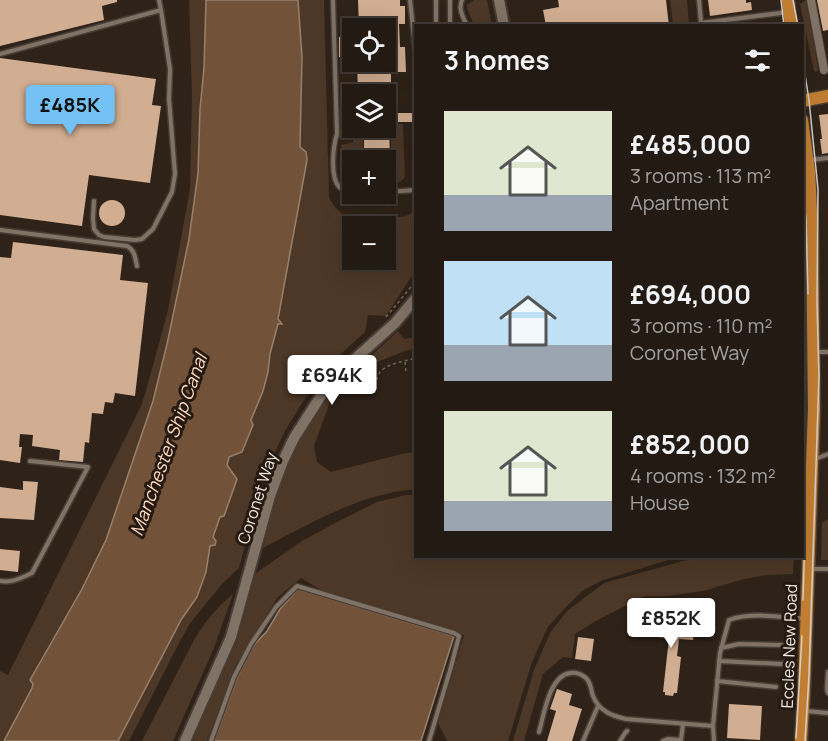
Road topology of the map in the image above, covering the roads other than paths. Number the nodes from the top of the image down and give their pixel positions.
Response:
1 (159, 0) edge
2 (333, 0) edge
3 (410, 0) edge
4 (436, 0) edge
5 (450, 0) edge
6 (462, 0) edge
7 (499, 0) edge
8 (699, 0) edge
9 (811, 0) edge
10 (789, 6) edge
11 (450, 7) junction
12 (460, 7) junction
13 (161, 10) junction
14 (436, 24) edge
15 (450, 24) edge
16 (466, 24) edge
17 (504, 24) edge
18 (791, 24) edge
19 (414, 38) edge
20 (0, 54) edge
21 (824, 70) dead end
22 (828, 96) edge
23 (804, 101) edge
24 (804, 136) edge
25 (828, 158) edge
26 (807, 160) junction
27 (806, 178) edge
28 (342, 188) edge
29 (414, 190) edge
30 (396, 191) edge
31 (94, 201) dead end
32 (0, 230) edge
33 (136, 266) dead end
34 (414, 300) edge
35 (812, 345) junction
36 (828, 352) edge
37 (808, 439) edge
38 (828, 454) edge
39 (813, 460) junction
40 (30, 461) dead end
41 (808, 568) junction
42 (828, 569) edge
43 (0, 581) edge
44 (806, 619) junction
45 (721, 648) junction
46 (719, 661) junction
47 (828, 672) edge
48 (717, 681) junction
49 (776, 687) dead end
50 (828, 693) edge
51 (598, 706) junction
52 (802, 711) junction
53 (828, 713) edge
54 (683, 724) junction
55 (713, 726) junction
56 (627, 731) dead end
57 (539, 732) dead end
58 (185, 741) edge
59 (211, 741) edge
60 (429, 741) edge
61 (583, 741) edge
62 (620, 741) edge
63 (663, 741) edge
64 (714, 741) edge
65 (801, 741) edge

1 - 13 lane
2 - 28 lane
3 - 19 lane
4 - 14 lane
5 - 11 lane
6 - 12 lane
7 - 17 street
8 - 10 lane
9 - 21 street
10 - 18 main road
11 - 12 lane
11 - 15 lane
12 - 16 lane
13 - 20 lane
13 - 31 lane
22 - 23 main road
24 - 26 main road, Eccles New Road
25 - 26 lane
26 - 27 main road, Eccles New Road
27 - 35 main road, Eccles New Road
29 - 30 lane
32 - 33 lane
34 - 58 street, Coronet Way
35 - 36 lane
35 - 37 main road, Eccles New Road
37 - 39 main road, Eccles New Road
38 - 39 lane
39 - 41 main road, Eccles New Road
40 - 43 lane
41 - 42 lane
41 - 44 main road, Eccles New Road
44 - 45 lane
44 - 52 main road, Eccles New Road
45 - 46 lane
45 - 46 lane
46 - 48 lane
47 - 50 lane
48 - 49 lane
48 - 55 lane
51 - 54 lane
51 - 57 lane
51 - 61 lane
52 - 53 lane
52 - 65 main road, Eccles New Road
54 - 55 lane
54 - 63 lane
55 - 64 lane
56 - 62 lane
59 - 60 lane

